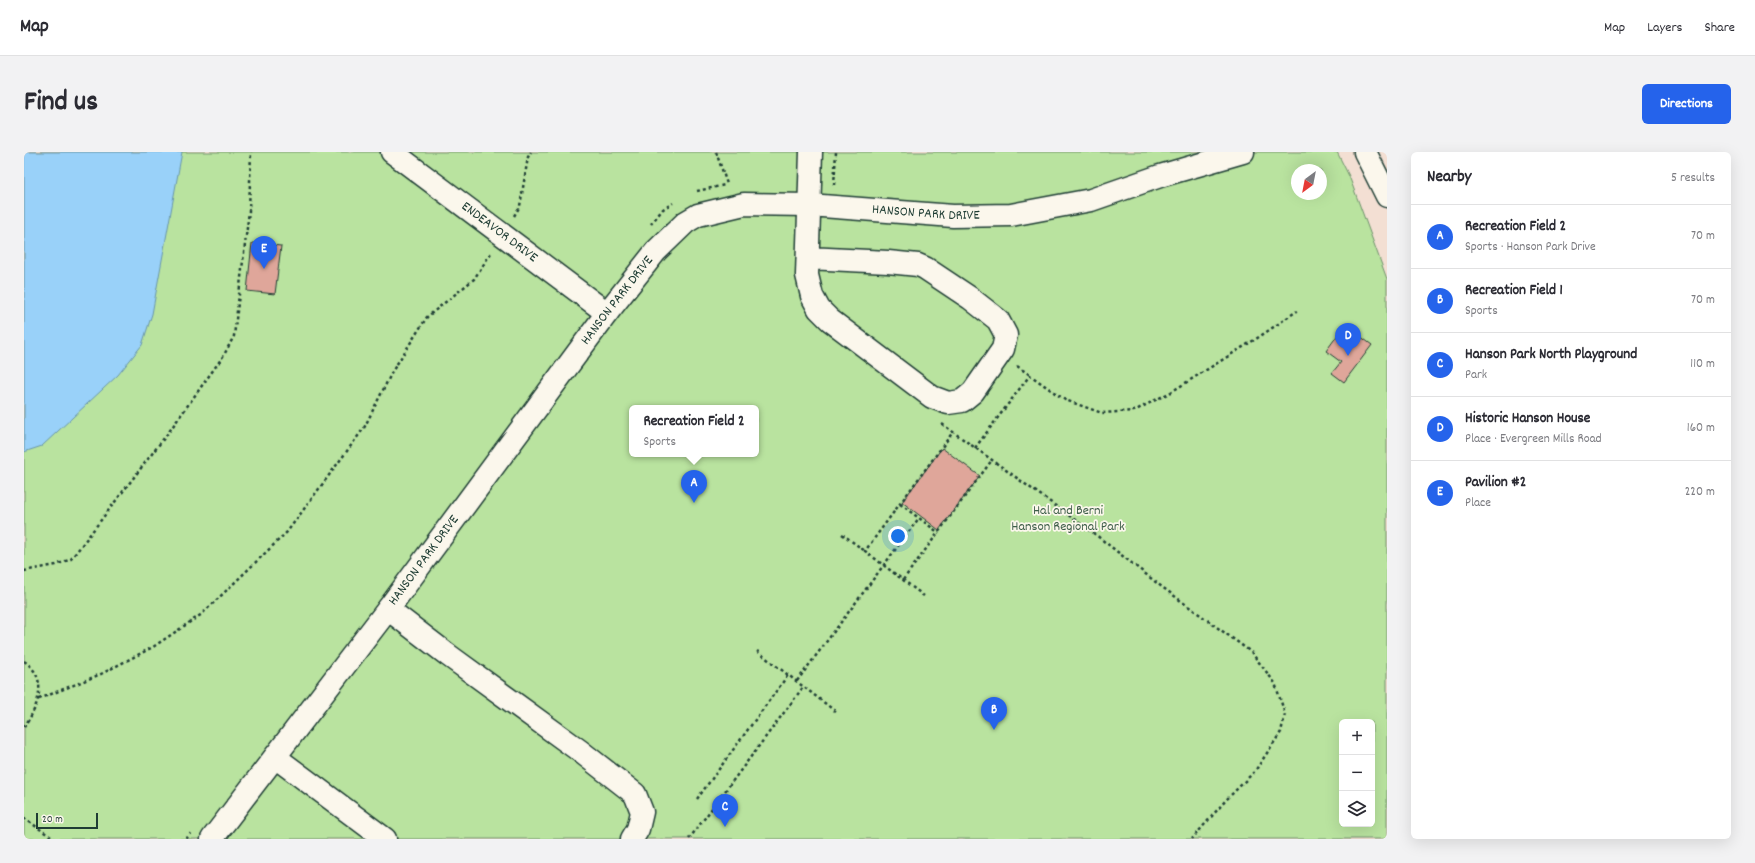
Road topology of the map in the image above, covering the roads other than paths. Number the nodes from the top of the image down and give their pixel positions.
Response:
1 (392, 152) edge
2 (811, 152) edge
3 (1243, 152) edge
4 (1365, 152) edge
5 (809, 196) junction
6 (1387, 196) edge
7 (808, 258) junction
8 (607, 313) junction
9 (388, 609) junction
10 (275, 757) junction
11 (204, 833) edge
12 (385, 839) edge
13 (632, 839) edge

1 - 8 street, ENDEAVOR DRIVE
2 - 5 street
3 - 5 street, HANSON PARK DRIVE
4 - 6 street
5 - 7 street
5 - 8 street, HANSON PARK DRIVE
7 - 7 street
8 - 9 street, HANSON PARK DRIVE
9 - 10 street, HANSON PARK DRIVE
9 - 13 street
10 - 11 street, HANSON PARK DRIVE
10 - 12 street

